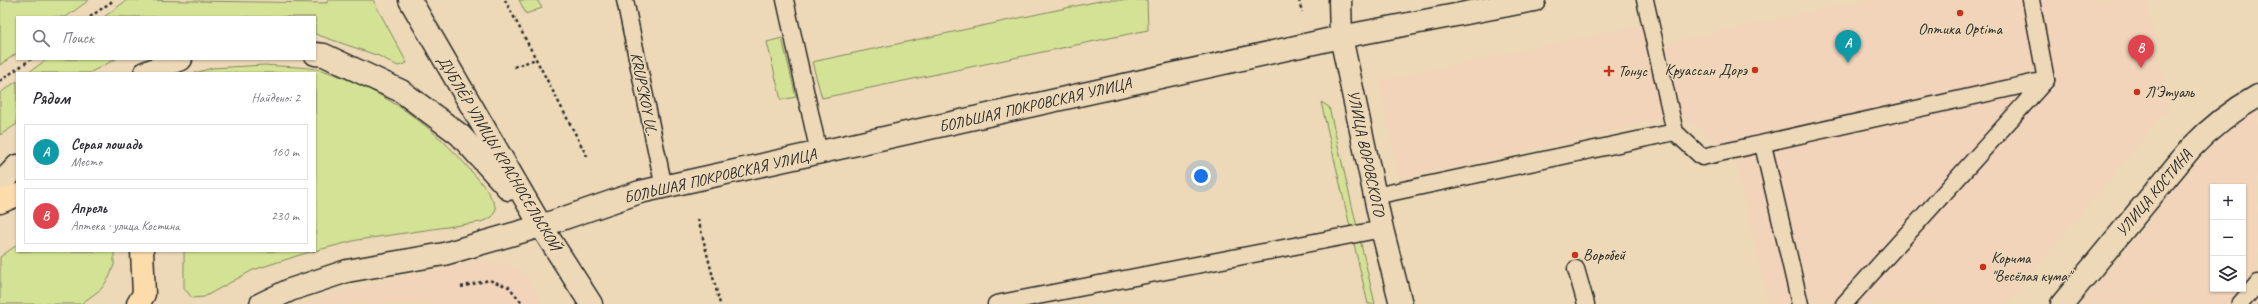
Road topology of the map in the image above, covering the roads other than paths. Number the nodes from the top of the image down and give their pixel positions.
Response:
1 (410, 0) edge
2 (625, 0) edge
3 (785, 0) edge
4 (1340, 0) edge
5 (1534, 0) edge
6 (1645, 0) edge
7 (2031, 0) edge
8 (1341, 37) junction
9 (316, 54) edge
10 (178, 60) edge
11 (148, 72) edge
12 (2046, 80) junction
13 (2258, 96) edge
14 (1674, 132) junction
15 (1763, 145) junction
16 (819, 153) junction
17 (16, 167) edge
18 (0, 184) edge
19 (664, 188) junction
20 (16, 195) edge
21 (1375, 196) junction
22 (0, 202) edge
23 (541, 226) junction
24 (1382, 229) junction
25 (142, 252) edge
26 (1576, 269) dead end
27 (2258, 283) edge
28 (138, 304) edge
29 (261, 304) edge
30 (591, 304) edge
31 (996, 304) edge
32 (1401, 304) edge
33 (1586, 304) edge
34 (1800, 304) edge
35 (1844, 304) edge
36 (2062, 304) edge
37 (2240, 304) edge

1 - 23 main road, ДУБЛЁР УЛИЦЫ КРАСНОСЕЛЬСКОЙ
2 - 19 lane, KRUPSKOY UL.
3 - 16 lane
4 - 8 main road, УЛИЦА ВОРОВСКОГО
5 - 8 main road, БОЛЬШАЯ ПОКРОВСКАЯ УЛИЦА
6 - 14 lane
7 - 12 lane
8 - 16 main road, БОЛЬШАЯ ПОКРОВСКАЯ УЛИЦА
8 - 21 main road, УЛИЦА ВОРОВСКОГО
9 - 23 main road
10 - 11 main road
12 - 15 lane
12 - 35 lane
13 - 36 main road, УЛИЦА КОСТИНА
14 - 15 lane
14 - 21 lane
15 - 34 lane
16 - 19 main road, БОЛЬШАЯ ПОКРОВСКАЯ УЛИЦА
17 - 18 main road
19 - 23 main road, БОЛЬШАЯ ПОКРОВСКАЯ УЛИЦА
20 - 22 main road
21 - 24 main road, УЛИЦА ВОРОВСКОГО
23 - 29 main road, БОЛЬШАЯ ПОКРОВСКАЯ УЛИЦА
23 - 30 main road, ДУБЛЁР УЛИЦЫ КРАСНОСЕЛЬСКОЙ
24 - 31 lane
24 - 32 main road, УЛИЦА ВОРОВСКОГО
25 - 28 main road
26 - 33 lane
27 - 37 lane

